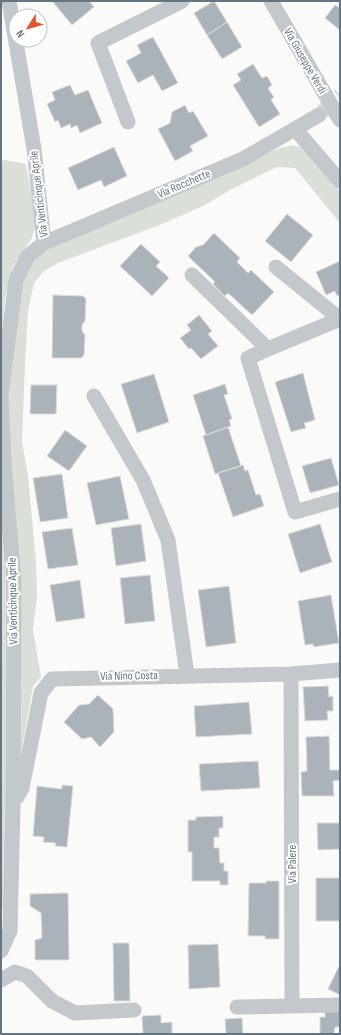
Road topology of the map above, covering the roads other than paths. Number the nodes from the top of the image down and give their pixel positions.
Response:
1 (9, 1) edge
2 (182, 1) edge
3 (271, 1) edge
4 (319, 115) tunnel mouth
5 (340, 120) edge
6 (128, 122) dead end
7 (294, 129) junction
8 (340, 181) edge
9 (44, 243) junction
10 (276, 267) dead end
11 (192, 275) dead end
12 (340, 319) edge
13 (268, 349) junction
14 (94, 396) dead end
15 (340, 499) edge
16 (340, 670) edge
17 (291, 674) junction
18 (187, 675) junction
19 (13, 806) junction
20 (1, 951) edge
21 (1, 980) edge
22 (292, 1005) junction
23 (340, 1006) edge
24 (237, 1007) dead end
25 (134, 1010) dead end

1 - 9 street, Via Venticinque Aprile
2 - 6 street
3 - 5 street, Via Giuseppe Verdi
4 - 7 street, Via Rocchette
7 - 8 street
7 - 9 street, Via Rocchette
9 - 19 street, Via Venticinque Aprile
10 - 12 street
11 - 13 street
12 - 13 street
13 - 15 street
14 - 18 street
16 - 17 street, Via Nino Costa
17 - 18 street, Via Nino Costa
17 - 22 street, Via Palere
18 - 19 street, Via Nino Costa
19 - 20 street, Via Venticinque Aprile
21 - 25 street
22 - 23 street
22 - 24 street

